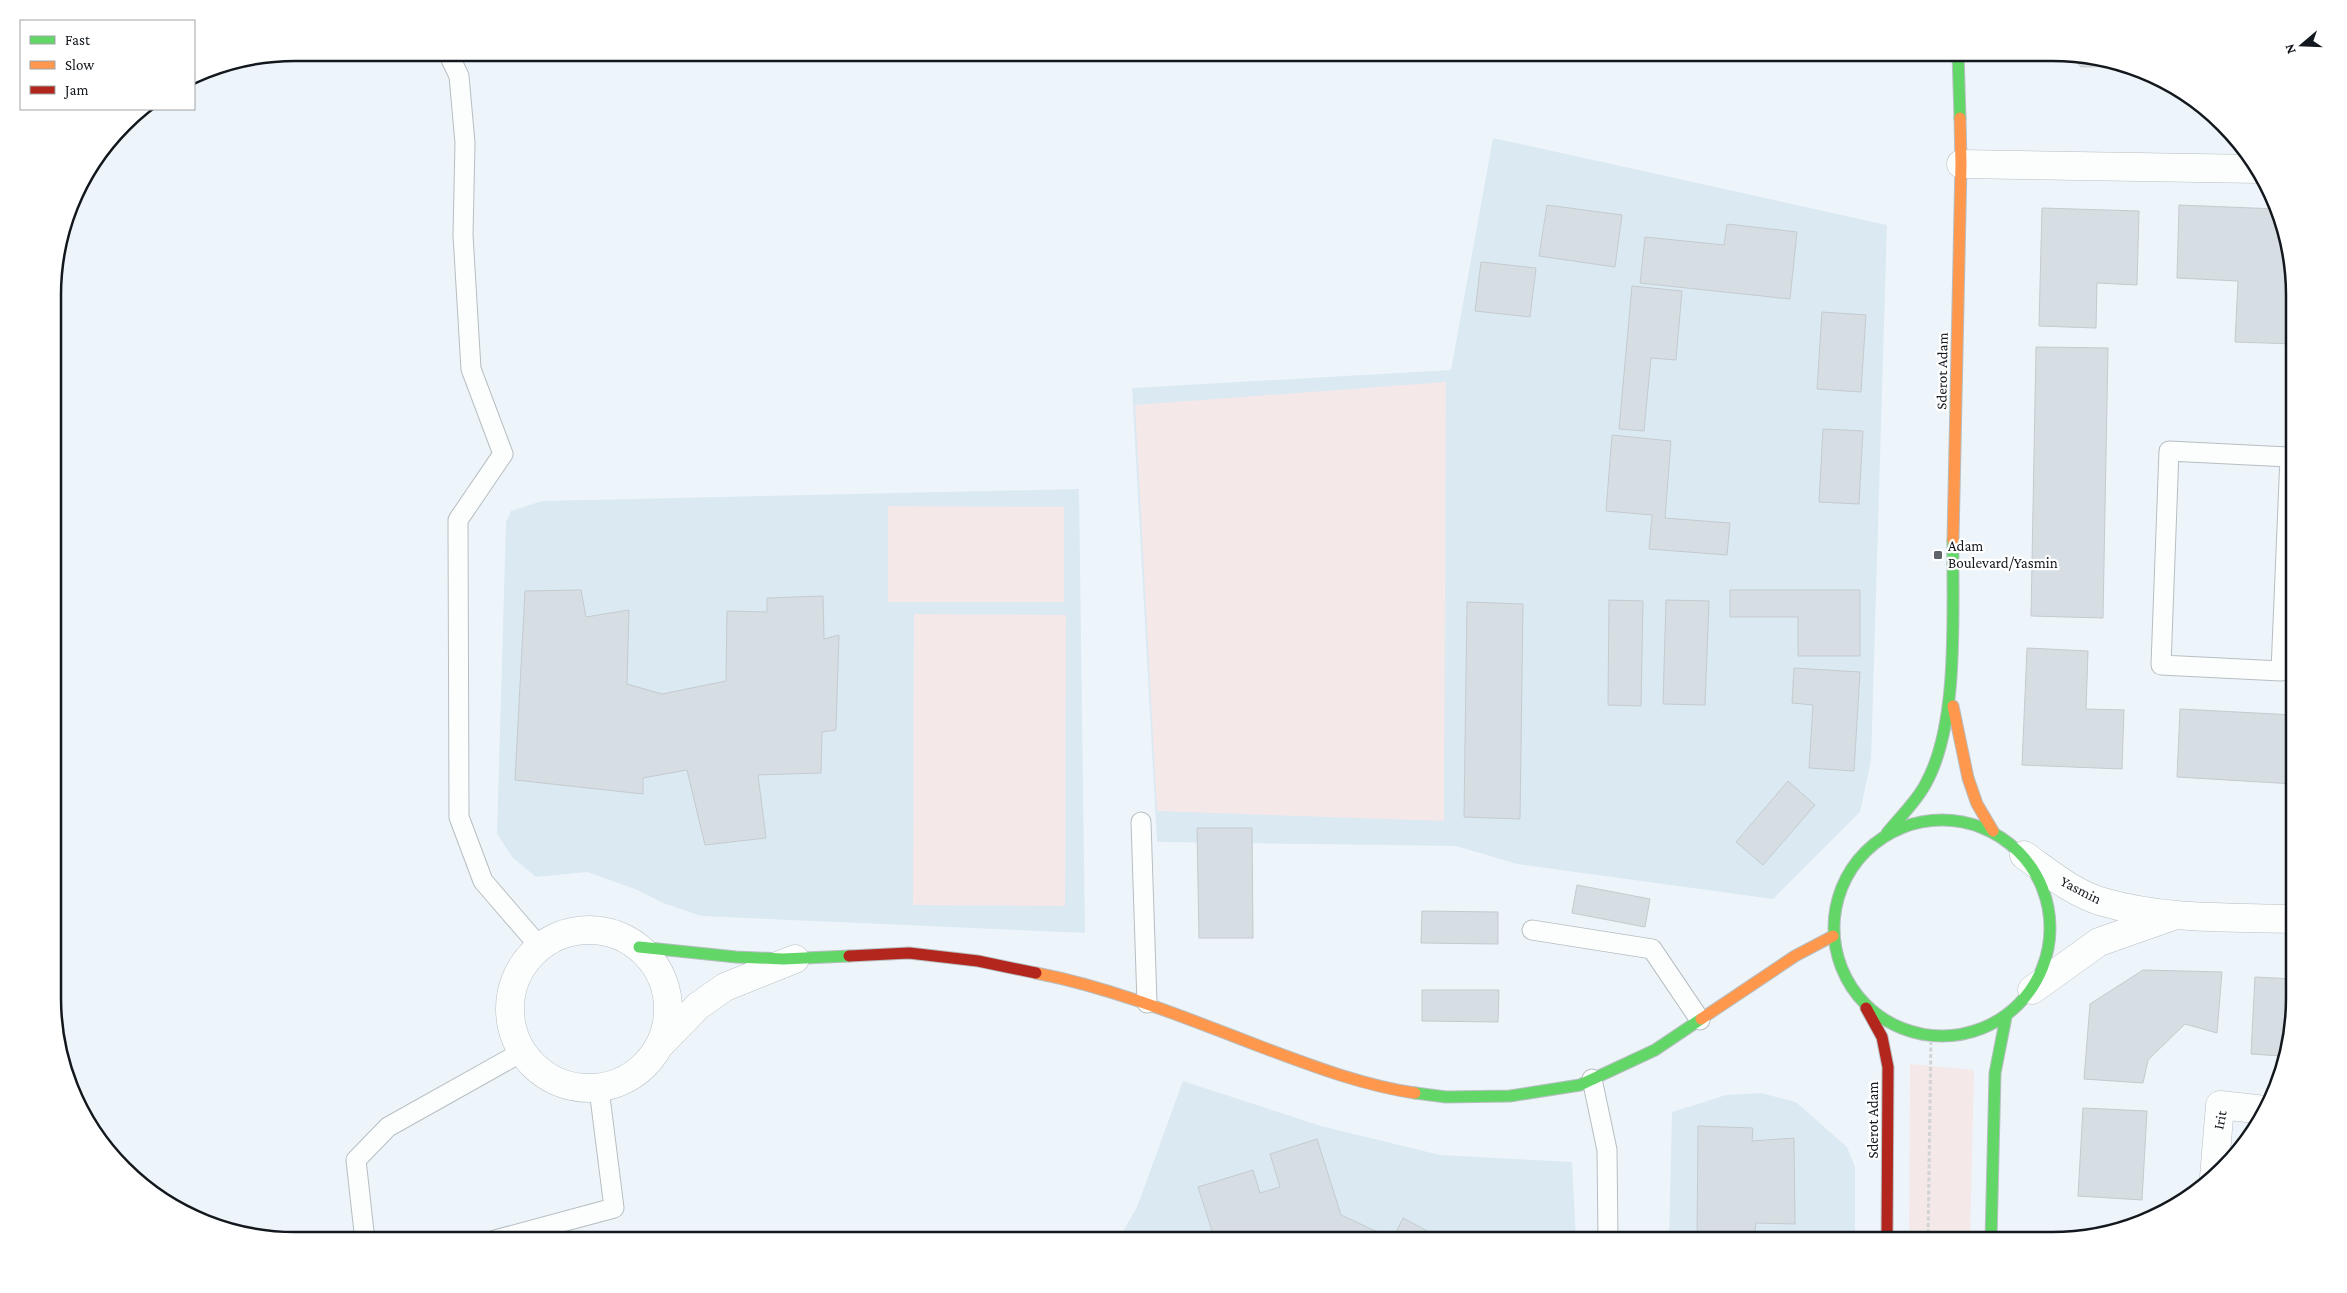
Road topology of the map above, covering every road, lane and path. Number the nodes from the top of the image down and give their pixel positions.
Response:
1 (452, 61) edge
2 (1958, 61) edge
3 (1961, 164) junction
4 (2248, 169) edge
5 (2286, 457) edge
6 (2286, 574) edge
7 (1950, 689) junction
8 (1141, 822) dead end
9 (1994, 832) junction
10 (1887, 833) junction
11 (2024, 855) junction
12 (2174, 916) junction
13 (2286, 919) edge
14 (1532, 930) dead end
15 (1833, 936) junction
16 (539, 946) junction
17 (639, 947) junction
18 (799, 958) junction
19 (2032, 990) junction
20 (1148, 1003) junction
21 (1864, 1004) junction
22 (2006, 1017) junction
23 (1700, 1020) junction
24 (1932, 1037) junction
25 (661, 1044) junction
26 (522, 1052) junction
27 (1592, 1079) junction
28 (599, 1089) junction
29 (2257, 1109) edge
30 (2215, 1165) edge
31 (364, 1232) edge
32 (525, 1232) edge
33 (1608, 1232) edge
34 (1887, 1232) edge
35 (1928, 1232) edge
36 (1991, 1232) edge

1 - 16 lane
2 - 3 street, Sderot Adam
3 - 4 street
3 - 7 street, Sderot Adam
5 - 6 lane
7 - 9 street, Sderot Adam
7 - 10 street, Sderot Adam
8 - 20 lane
9 - 10 street, Sderot Adam
9 - 11 street, Sderot Adam
10 - 15 street, Sderot Adam
11 - 12 street, Yasmin
11 - 19 street, Sderot Adam
12 - 13 street, Yasmin
12 - 19 street, Yasmin
14 - 23 lane
15 - 21 street, Sderot Adam
15 - 23 street
16 - 17 street
16 - 26 street
17 - 18 street
17 - 25 street
18 - 20 street
18 - 25 street
19 - 22 street, Sderot Adam
20 - 27 street
21 - 24 street, Sderot Adam
21 - 34 street, Sderot Adam
22 - 24 street, Sderot Adam
22 - 36 street
23 - 27 street
24 - 35 path
25 - 28 street
26 - 28 street
26 - 31 lane
27 - 33 lane
28 - 32 lane
29 - 30 street, Irit

